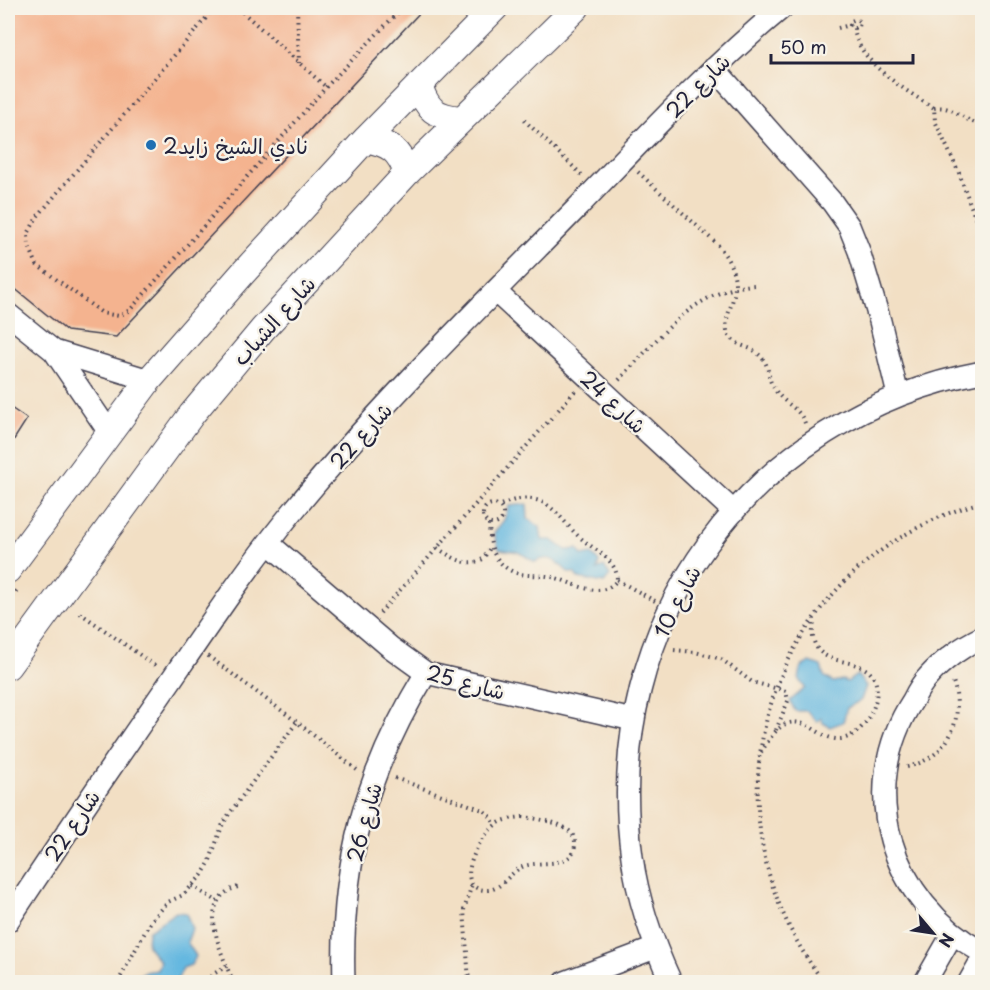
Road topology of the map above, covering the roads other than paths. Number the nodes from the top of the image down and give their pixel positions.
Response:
1 (495, 8) edge
2 (576, 8) edge
3 (782, 8) edge
4 (714, 68) junction
5 (419, 85) junction
6 (460, 119) junction
7 (366, 139) junction
8 (407, 173) junction
9 (495, 291) junction
10 (8, 314) edge
11 (54, 351) junction
12 (982, 372) edge
13 (149, 380) junction
14 (898, 395) junction
15 (109, 432) junction
16 (733, 511) junction
17 (268, 543) junction
18 (8, 570) edge
19 (982, 637) edge
20 (8, 666) edge
21 (426, 673) junction
22 (633, 720) junction
23 (8, 921) edge
24 (952, 933) junction
25 (655, 948) junction
26 (982, 952) edge
27 (982, 958) edge
28 (344, 982) edge
29 (565, 982) edge
30 (671, 982) edge
31 (925, 982) edge
32 (969, 982) edge

1 - 5 street
2 - 6 street, شارع الشباب
3 - 4 street, شارع 22
4 - 9 street, شارع 22
4 - 14 street
5 - 6 street
5 - 7 street
6 - 8 street, شارع الشباب
7 - 8 street
7 - 13 street
8 - 20 street, شارع الشباب
9 - 16 street, شارع 24
9 - 17 street, شارع 22
10 - 11 street
11 - 13 street
11 - 15 street
12 - 14 street, شارع 10
13 - 15 street
14 - 16 street, شارع 10
15 - 18 street
16 - 22 street, شارع 10
17 - 21 street, شارع 25
17 - 23 street, شارع 22
19 - 24 street
21 - 22 street, شارع 25
21 - 28 street, شارع 26
22 - 25 street, شارع 10
24 - 26 street
24 - 31 street
25 - 29 street
25 - 30 street, شارع 10
27 - 32 street

